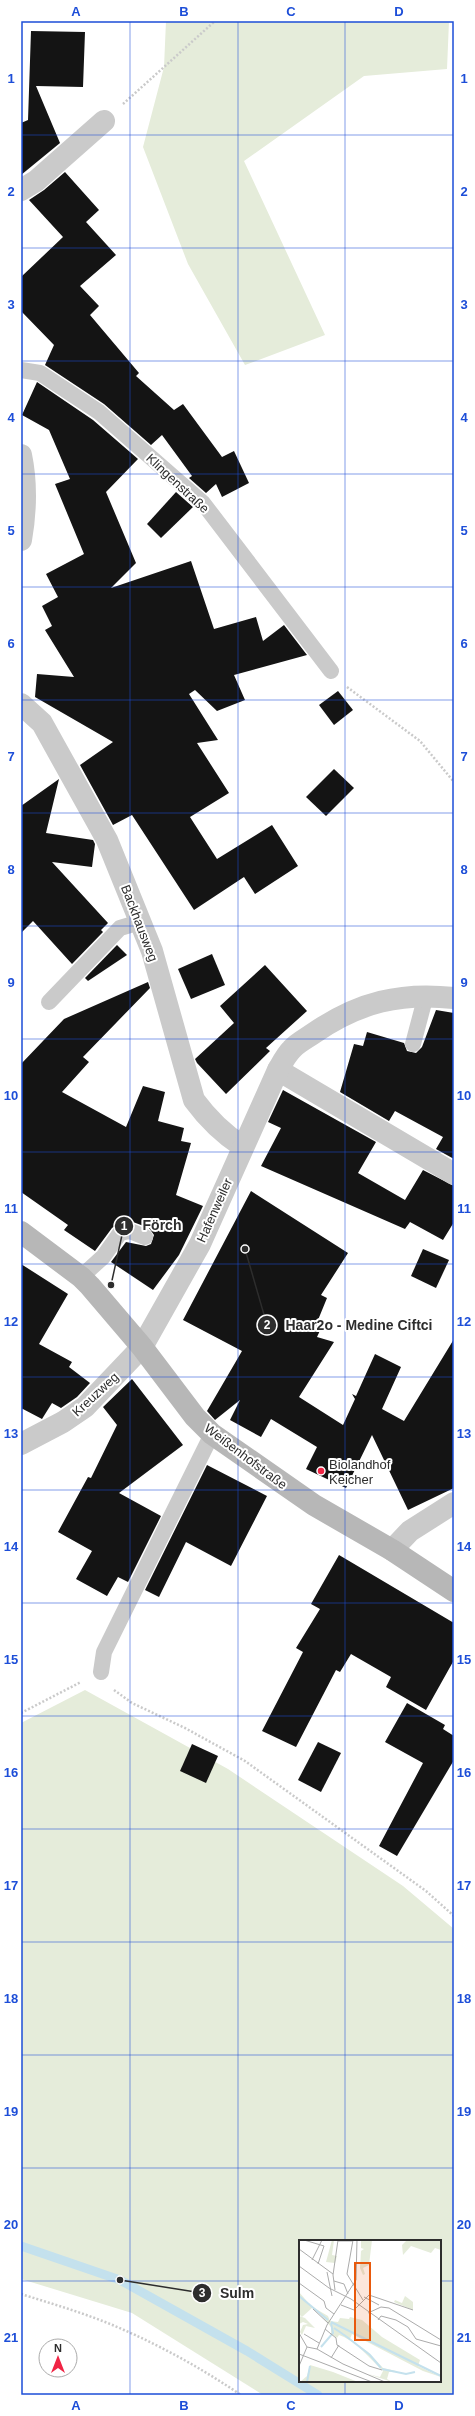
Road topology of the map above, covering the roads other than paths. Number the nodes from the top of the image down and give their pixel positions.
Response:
1 (104, 121) road end
2 (21, 190) edge
3 (21, 370) edge
4 (21, 455) edge
5 (21, 540) edge
6 (331, 672) road end
7 (21, 704) edge
8 (140, 922) junction
9 (426, 995) junction
10 (454, 998) edge
11 (49, 1002) dead end
12 (413, 1044) dead end
13 (278, 1070) junction
14 (242, 1146) junction
15 (454, 1174) edge
16 (21, 1232) edge
17 (145, 1237) dead end
18 (81, 1277) junction
19 (142, 1347) junction
20 (212, 1434) junction
21 (21, 1444) edge
22 (454, 1503) edge
23 (392, 1550) junction
24 (454, 1591) edge
25 (101, 1672) road end

1 - 2 street
3 - 6 lane, Klingenstraße
4 - 5 street
7 - 8 street, Backhausweg
8 - 11 lane
8 - 14 street, Backhausweg
9 - 10 street, Hafenweiler
9 - 12 lane
9 - 13 street, Hafenweiler
13 - 14 street, Hafenweiler
13 - 15 street
14 - 19 street, Hafenweiler
16 - 18 street, Weißenhofstraße
17 - 18 lane
18 - 19 street, Weißenhofstraße
19 - 20 street, Weißenhofstraße
19 - 21 street, Kreuzweg
20 - 23 street, Weißenhofstraße
20 - 25 lane
22 - 23 street
23 - 24 street, Weißenhofstraße

